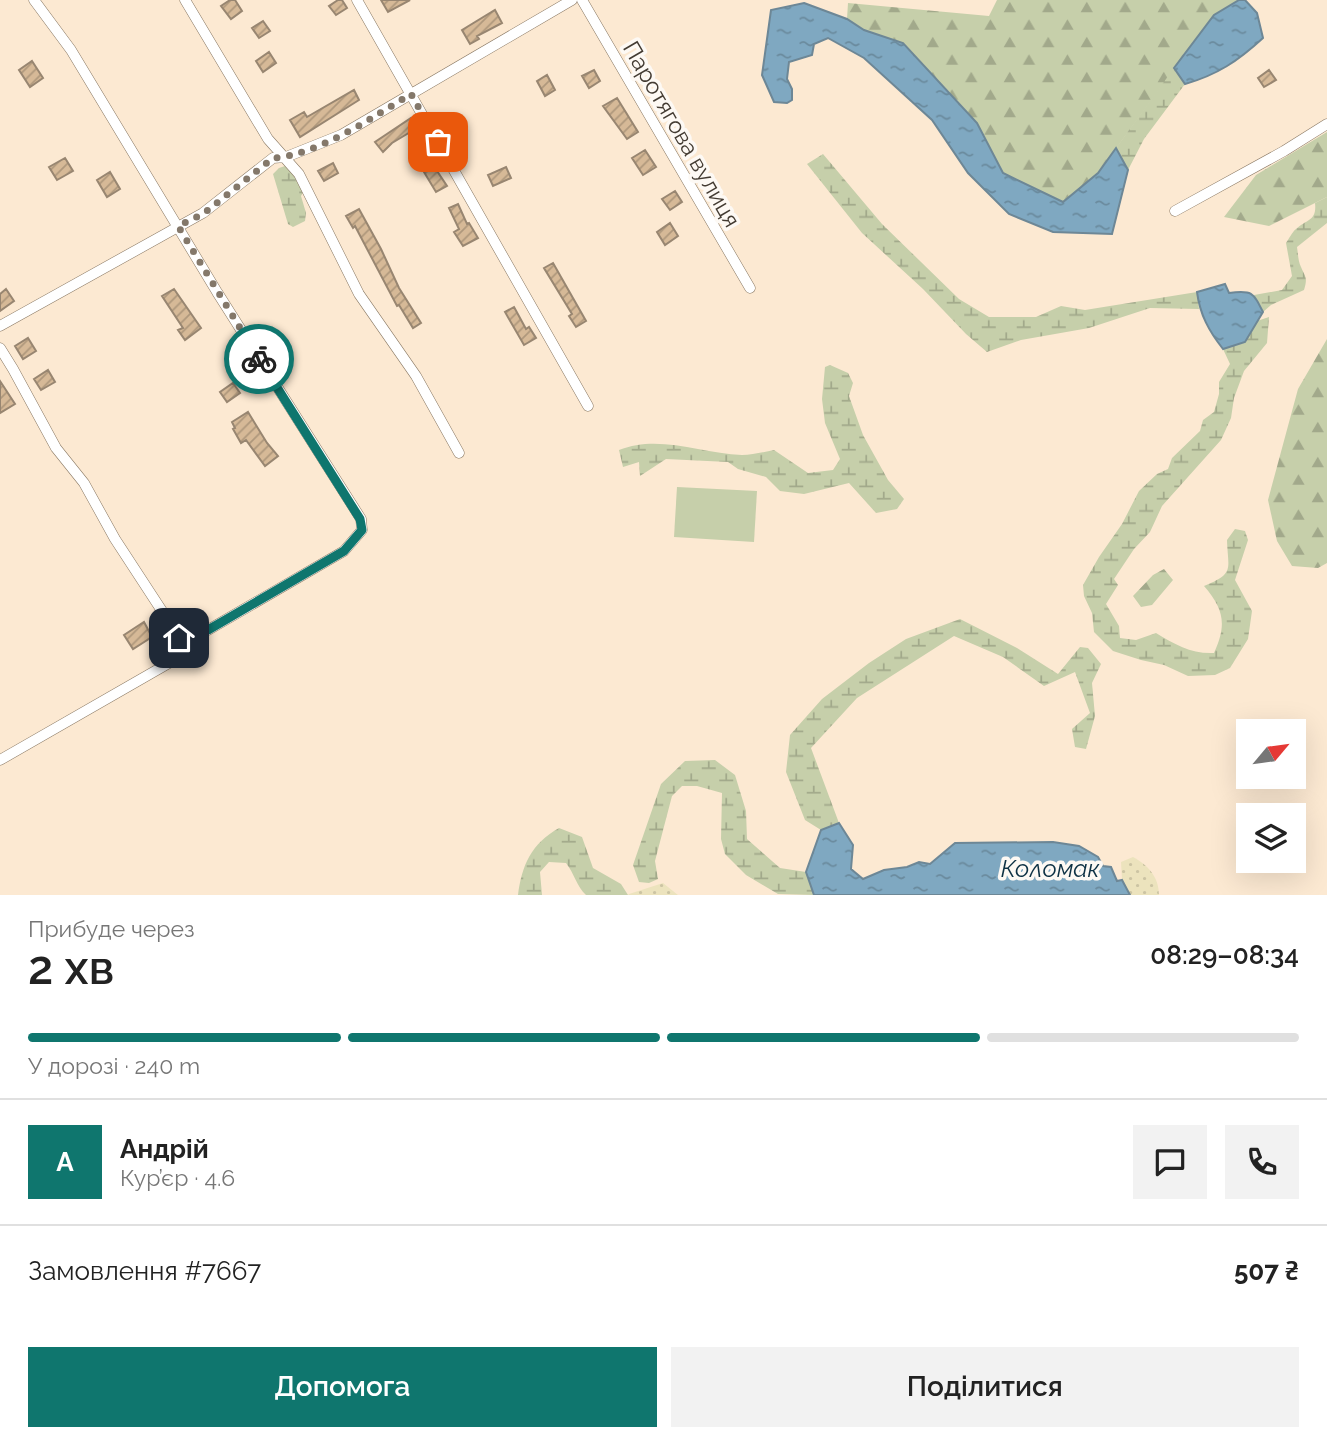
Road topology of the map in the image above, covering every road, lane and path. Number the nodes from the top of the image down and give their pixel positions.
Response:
1 (34, 0) edge
2 (185, 0) edge
3 (357, 0) edge
4 (572, 0) edge
5 (582, 0) edge
6 (411, 94) junction
7 (1327, 124) edge
8 (286, 157) junction
9 (1175, 211) dead end
10 (178, 226) junction
11 (750, 288) dead end
12 (0, 326) edge
13 (0, 348) edge
14 (588, 406) dead end
15 (459, 453) dead end
16 (183, 655) dead end
17 (0, 761) edge

1 - 10 street
2 - 8 street
3 - 6 street
4 - 6 street
5 - 11 street, Паротягова вулиця
6 - 8 street
6 - 14 street
7 - 9 street
8 - 10 street
8 - 15 street
10 - 12 street
10 - 13 street
16 - 17 street

